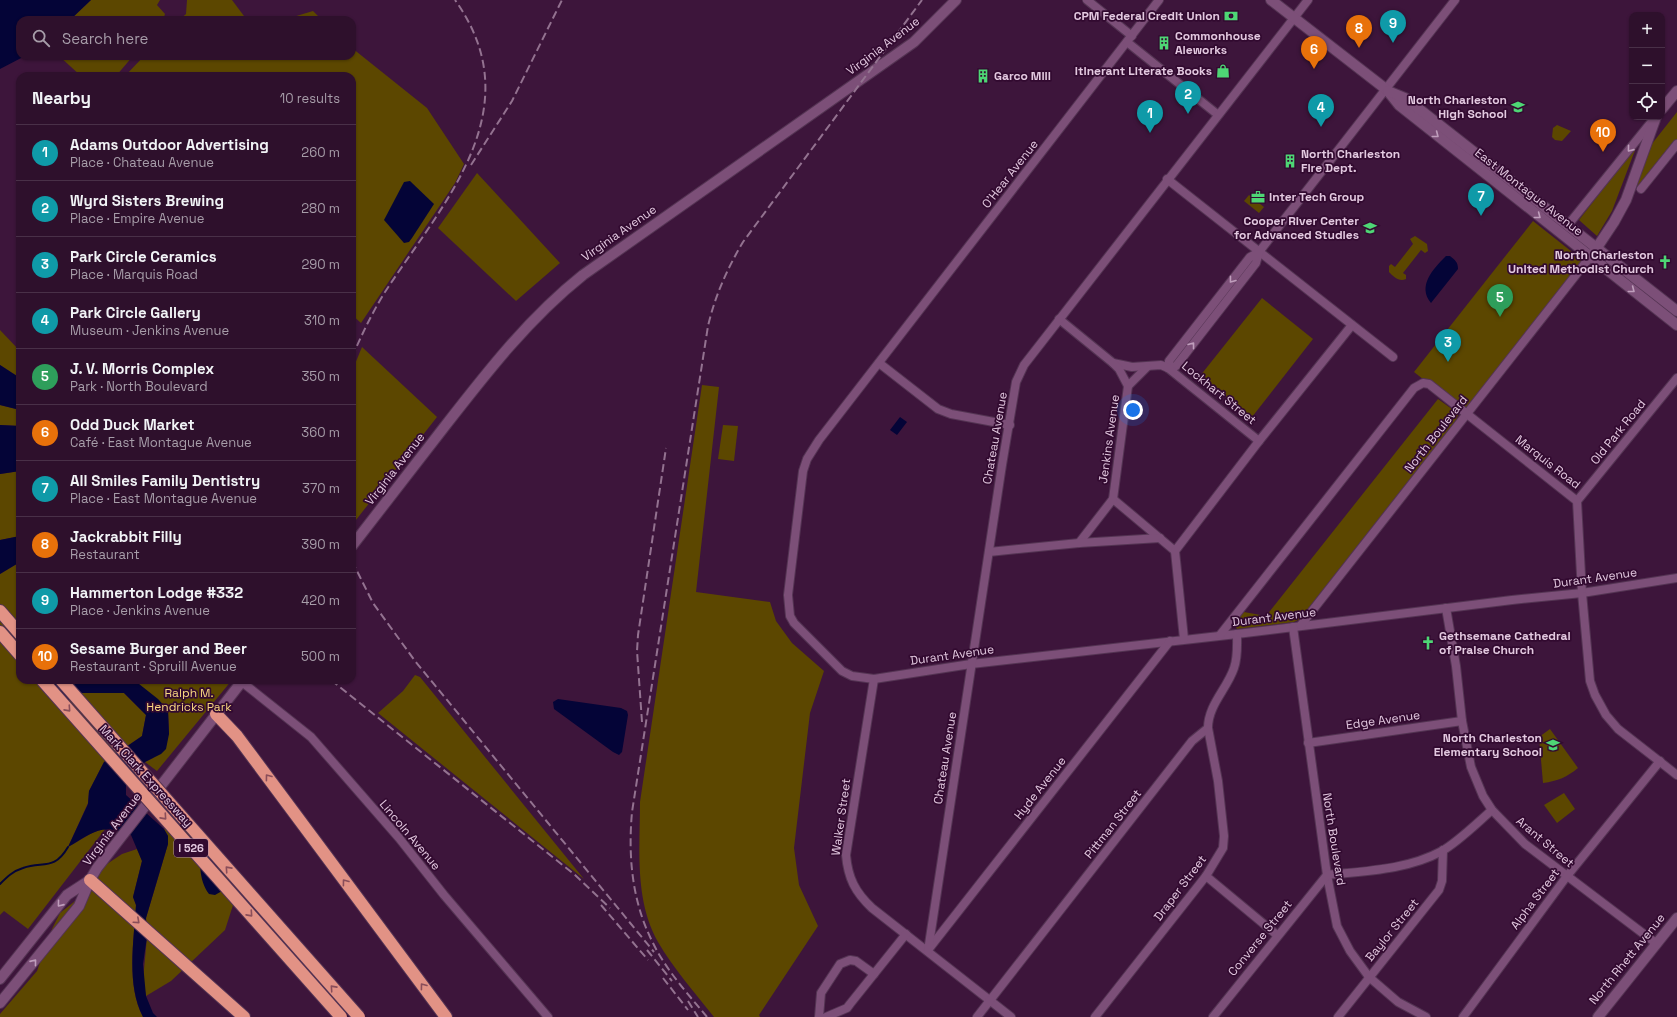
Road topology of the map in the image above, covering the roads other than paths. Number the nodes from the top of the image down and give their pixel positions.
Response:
1 (956, 0) edge
2 (1087, 0) edge
3 (1159, 0) edge
4 (1271, 0) edge
5 (1308, 0) edge
6 (1456, 0) edge
7 (1294, 18) junction
8 (1129, 39) junction
9 (1387, 90) junction
10 (1677, 91) edge
11 (1665, 105) edge
12 (1217, 114) junction
13 (1653, 120) edge
14 (1654, 120) edge
15 (1677, 144) edge
16 (1167, 179) junction
17 (1641, 189) dead end
18 (1568, 225) junction
19 (1597, 248) junction
20 (1259, 252) junction
21 (1590, 257) junction
22 (1677, 311) edge
23 (1059, 319) junction
24 (1352, 325) junction
25 (1677, 325) edge
26 (1393, 357) dead end
27 (879, 363) junction
28 (1113, 363) junction
29 (1147, 367) junction
30 (1168, 368) junction
31 (1677, 378) edge
32 (1128, 386) junction
33 (1467, 414) junction
34 (1010, 425) junction
35 (1259, 441) junction
36 (1112, 499) junction
37 (1577, 501) junction
38 (1160, 538) junction
39 (356, 541) edge
40 (1079, 543) junction
41 (1175, 551) junction
42 (989, 552) junction
43 (1677, 578) edge
44 (1582, 593) junction
45 (1446, 608) junction
46 (0, 612) edge
47 (1297, 626) junction
48 (16, 630) edge
49 (0, 632) edge
50 (1237, 634) junction
51 (1220, 635) junction
52 (1184, 639) junction
53 (1170, 641) junction
54 (16, 650) edge
55 (971, 664) junction
56 (874, 679) junction
57 (46, 684) edge
58 (65, 684) edge
59 (241, 684) edge
60 (247, 684) edge
61 (216, 714) junction
62 (1462, 720) junction
63 (1208, 728) junction
64 (1308, 743) junction
65 (1660, 761) junction
66 (1677, 774) edge
67 (1492, 810) junction
68 (1443, 850) junction
69 (1327, 875) junction
70 (1206, 876) junction
71 (1567, 876) junction
72 (90, 880) junction
73 (1677, 918) edge
74 (906, 934) junction
75 (1277, 934) junction
76 (1656, 944) junction
77 (928, 951) junction
78 (9, 968) junction
79 (874, 974) junction
80 (1369, 977) junction
81 (21, 978) junction
82 (0, 979) edge
83 (990, 1000) junction
84 (0, 1003) edge
85 (244, 1017) edge
86 (341, 1017) edge
87 (359, 1017) edge
88 (446, 1017) edge
89 (548, 1017) edge
90 (819, 1017) edge
91 (826, 1017) edge
92 (977, 1017) edge
93 (1011, 1017) edge
94 (1095, 1017) edge
95 (1213, 1017) edge
96 (1338, 1017) edge
97 (1426, 1017) edge
98 (1463, 1017) edge
99 (1598, 1017) edge

1 - 39 main road, Virginia Avenue
2 - 8 street
3 - 8 street, O'Hear Avenue
4 - 7 main road, East Montague Avenue
5 - 7 street, Chateau Avenue
6 - 9 street
7 - 9 main road, East Montague Avenue
7 - 12 street, Chateau Avenue
8 - 12 street
8 - 27 street, O'Hear Avenue
9 - 18 main road, East Montague Avenue
9 - 20 street
9 -> 21 main road, East Montague Avenue
10 - 11 main road
12 - 16 street, Chateau Avenue
13 -> 18 street
14 - 19 main road
15 - 17 street
16 - 20 street
16 - 23 street, Chateau Avenue
18 - 19 main road, East Montague Avenue
19 - 21 main road
19 - 22 main road, East Montague Avenue
20 - 24 street
20 - 30 street
21 -> 25 main road, East Montague Avenue
21 - 33 street, North Boulevard
23 - 28 street, Lockhart Street
23 - 34 street, Chateau Avenue
24 - 26 street
24 - 35 street
27 - 34 street
27 - 56 street, O'Hear Avenue
28 - 29 street, Lockhart Street
28 - 32 street
29 - 30 street, Lockhart Street
29 - 32 street, Jenkins Avenue
30 - 35 street, Lockhart Street
31 - 37 street, Old Park Road
32 - 36 street, Jenkins Avenue
33 - 37 street, Marquis Road
33 - 47 street, North Boulevard
33 - 51 street, Marquis Road
34 - 42 street, Chateau Avenue
35 - 41 street
36 - 38 street, Jenkins Avenue
36 - 40 street, Jenkins Avenue
37 - 44 street, Marquis Road
38 - 40 street
38 - 41 street, Jenkins Avenue
40 - 42 street
41 - 52 street
42 - 55 street, Chateau Avenue
43 - 44 street, Durant Avenue
44 - 45 street, Durant Avenue
44 - 65 street, Marquis Road
45 - 47 street, Durant Avenue
45 - 62 street, Arant Street
46 - 48 highway
47 - 50 street, Durant Avenue
47 - 64 street, North Boulevard
49 - 54 highway
50 - 51 street, Durant Avenue
50 - 63 street
51 - 52 street, Durant Avenue
52 - 53 street, Durant Avenue
53 - 55 street, Durant Avenue
53 - 77 street, Hyde Avenue
55 - 56 street, Durant Avenue
55 - 77 street, Chateau Avenue
56 - 74 street, Walker Street
57 -> 86 highway, Mark Clark Expressway / I 526, bridge
87 -> 58 highway, Mark Clark Expressway / I 526, bridge
59 - 61 main road, Virginia Avenue
60 - 89 street, Lincoln Avenue
61 - 72 main road, Virginia Avenue, bridge
88 -> 61 highway
62 - 64 street, Edge Avenue
62 - 67 street, Arant Street
63 - 70 street, Draper Street
63 - 83 street, Pittman Street
64 - 69 street, North Boulevard
65 - 66 street, Marquis Road
65 - 71 street, Alpha Street
67 - 68 street
67 - 71 street, Arant Street
68 - 69 street
68 - 80 street, Baylor Street
69 - 75 street, Converse Street
69 - 80 street, North Boulevard
70 - 75 street
70 - 94 street, Draper Street
71 - 76 street, Arant Street
71 - 98 street, Alpha Street
72 -> 78 main road, Virginia Avenue
81 -> 72 main road, Virginia Avenue
72 -> 85 highway
73 - 76 main road, North Rhett Avenue
74 - 77 street, Walker Street
74 - 79 street
75 - 95 street, Converse Street
76 - 99 main road, North Rhett Avenue
77 - 83 street, Walker Street
78 - 81 main road
78 - 82 main road, Virginia Avenue
79 - 90 street
79 - 91 street
80 - 96 street, Baylor Street
80 - 97 street, North Boulevard
81 - 84 main road, Virginia Avenue
83 - 92 street, Pittman Street
83 - 93 street, Walker Street

